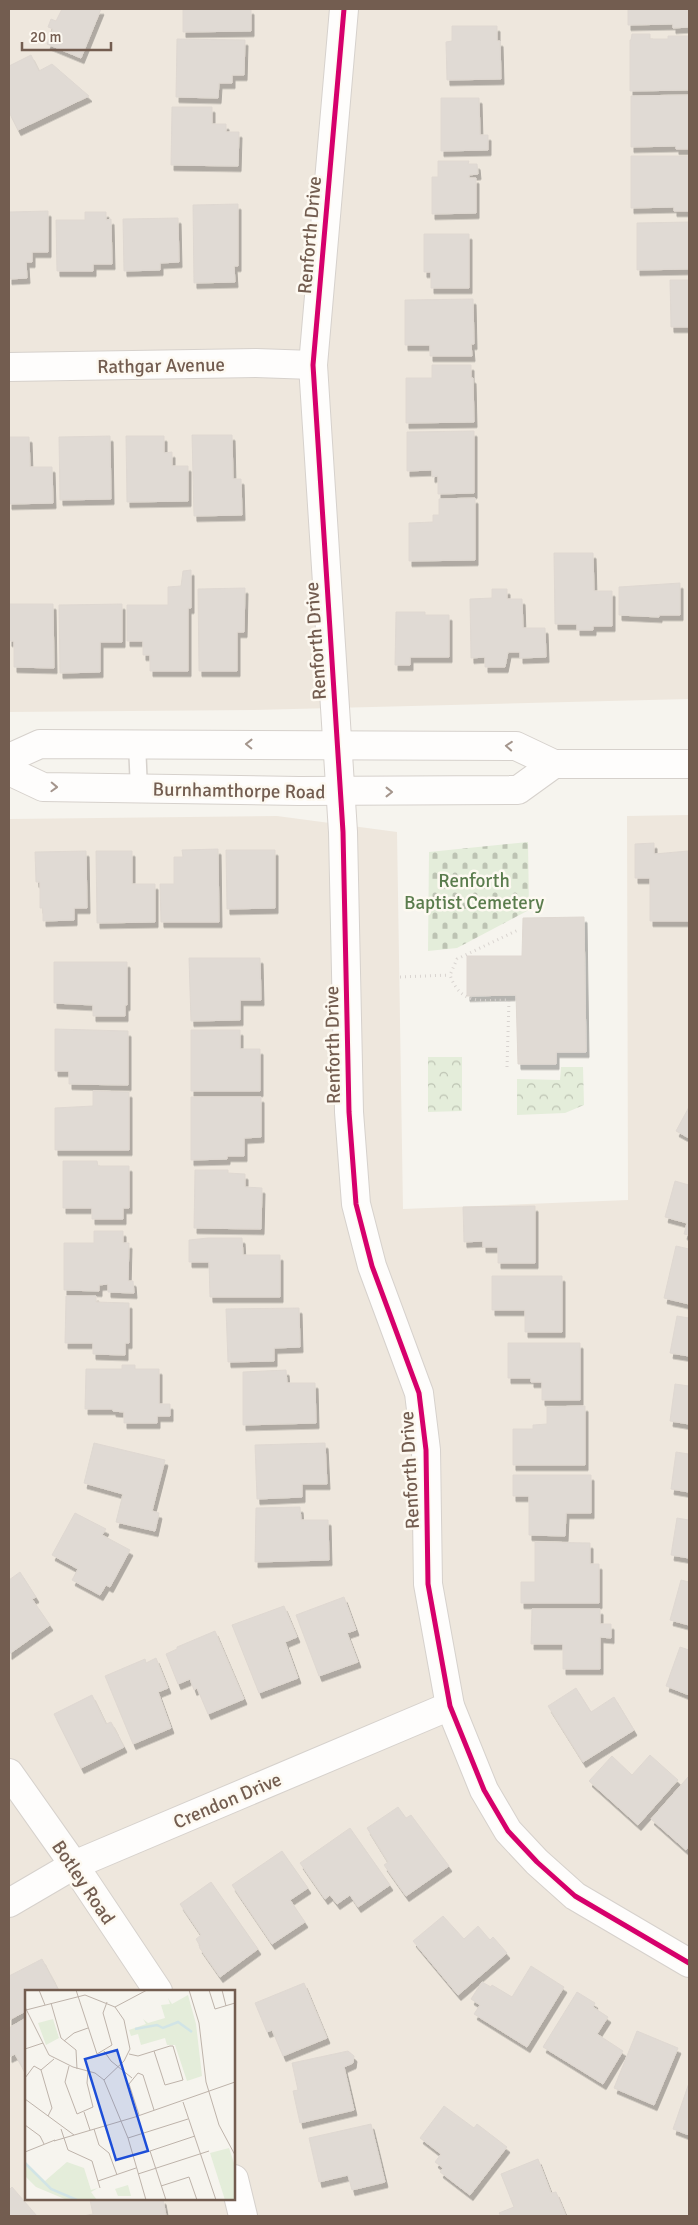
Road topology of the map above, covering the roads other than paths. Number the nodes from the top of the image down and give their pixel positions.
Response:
1 (344, 9) edge
2 (313, 365) junction
3 (9, 367) edge
4 (137, 743) junction
5 (337, 744) junction
6 (9, 758) edge
7 (554, 764) junction
8 (689, 764) edge
9 (9, 771) edge
10 (139, 790) junction
11 (340, 791) junction
12 (450, 1706) junction
13 (9, 1774) edge
14 (74, 1865) junction
15 (9, 1903) edge
16 (689, 1963) edge
17 (157, 1990) edge
18 (235, 2183) edge
19 (243, 2216) edge

1 - 2 street, Renforth Drive
2 - 3 street, Rathgar Avenue
2 - 5 street, Renforth Drive
5 -> 4 street
4 - 6 street
4 - 10 lane
7 -> 5 street
5 - 11 street, Renforth Drive
7 - 8 street
11 -> 7 street, Burnhamthorpe Road
9 -> 10 street, Burnhamthorpe Road
10 - 11 street, Burnhamthorpe Road
11 - 12 street, Renforth Drive
12 - 14 street, Crendon Drive
12 - 16 street, Renforth Drive
13 - 14 street, Botley Road
14 - 15 street, Crendon Drive
14 - 17 street, Botley Road
18 - 19 street

